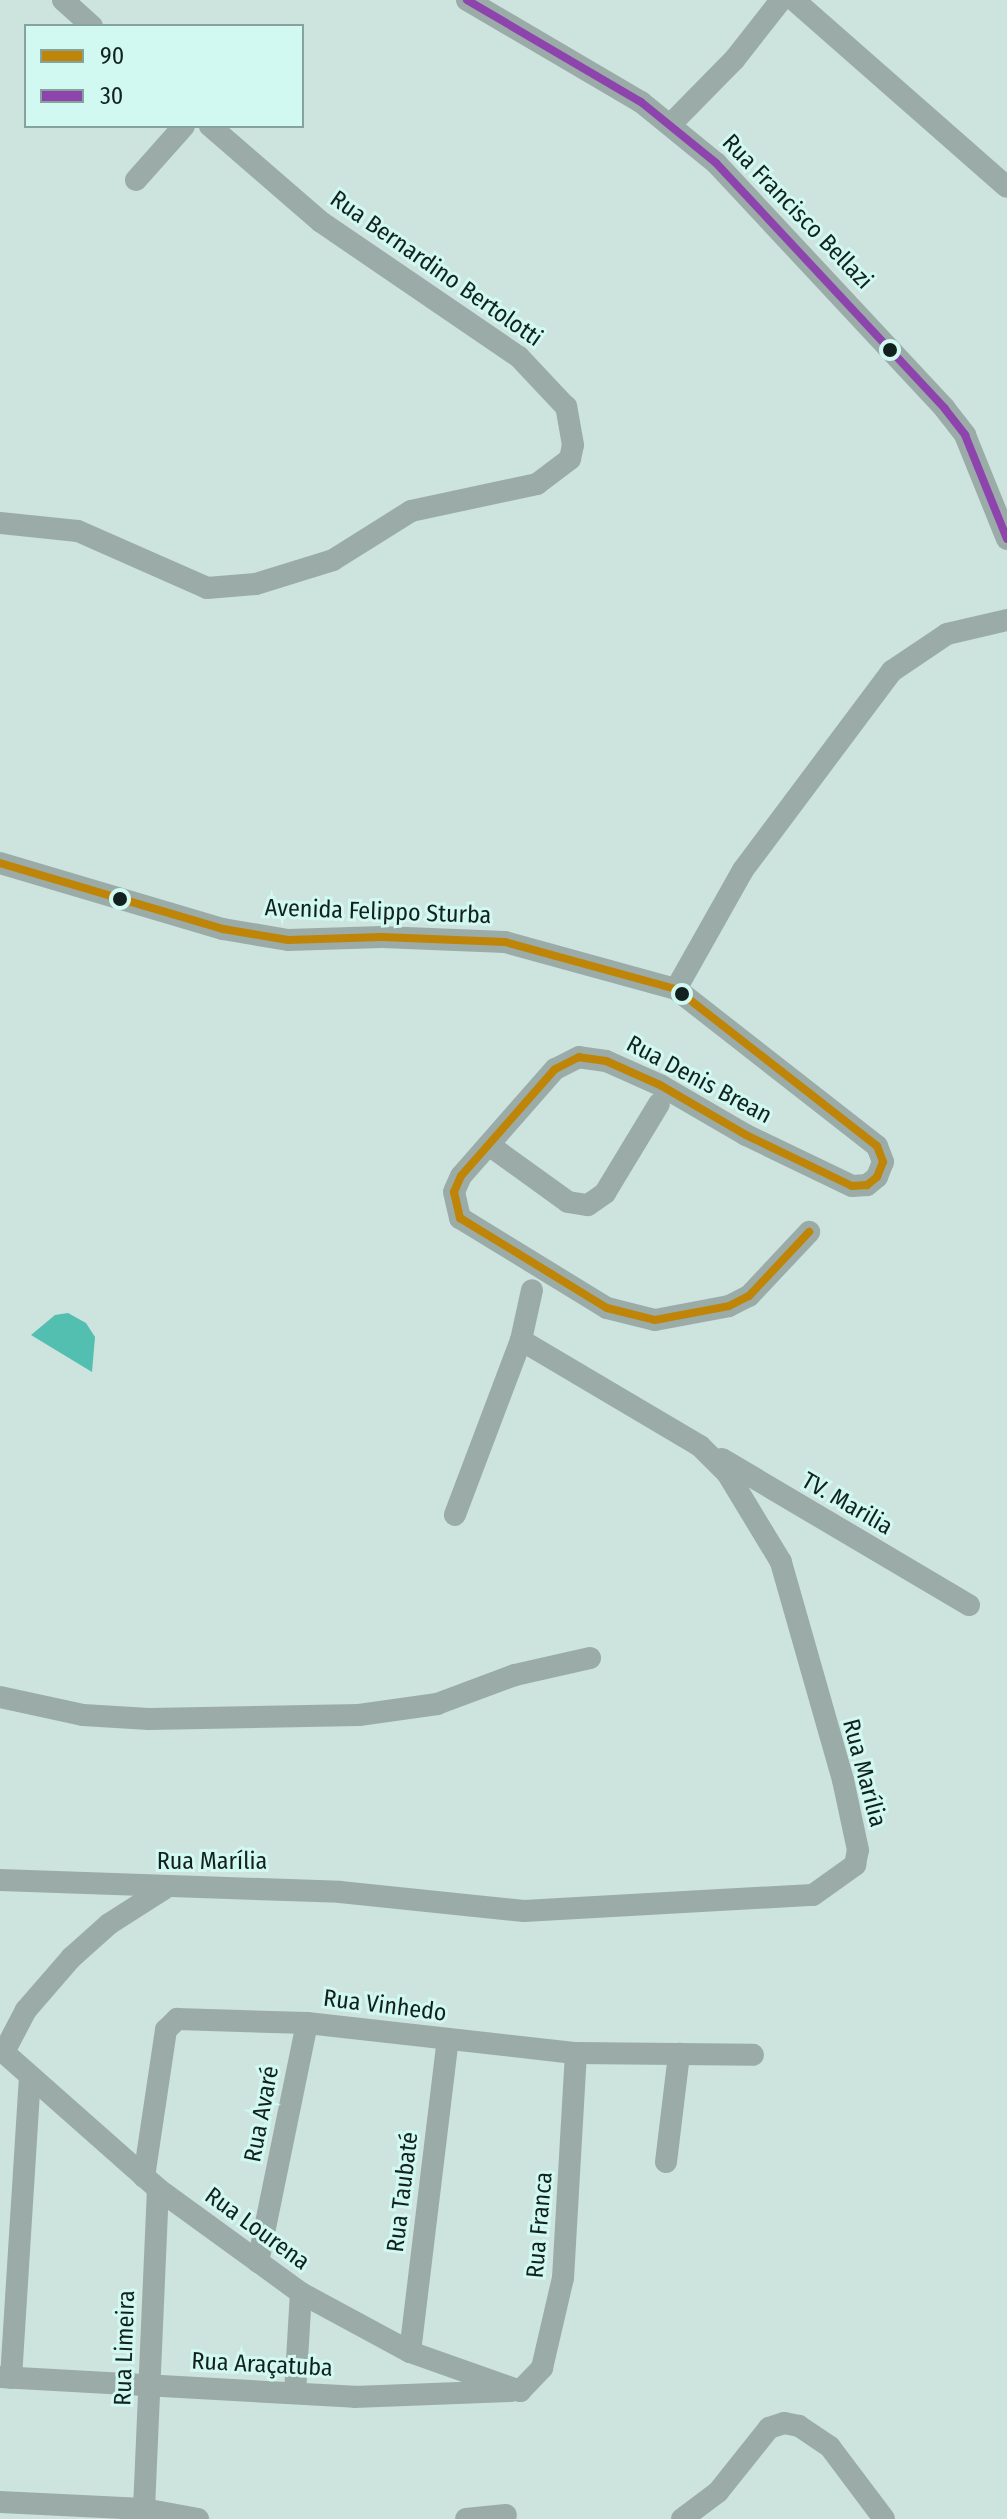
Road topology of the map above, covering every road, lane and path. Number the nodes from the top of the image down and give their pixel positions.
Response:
1 (63, 0) edge
2 (781, 0) edge
3 (794, 0) edge
4 (470, 1) edge
5 (90, 24) edge
6 (671, 124) junction
7 (182, 128) edge
8 (212, 128) edge
9 (136, 180) dead end
10 (1007, 187) edge
11 (0, 523) edge
12 (1007, 539) edge
13 (1007, 620) edge
14 (0, 863) edge
15 (676, 989) junction
16 (659, 1104) dead end
17 (489, 1145) junction
18 (809, 1232) dead end
19 (532, 1290) dead end
20 (521, 1340) junction
21 (700, 1446) junction
22 (455, 1515) dead end
23 (969, 1605) dead end
24 (590, 1658) dead end
25 (0, 1697) edge
26 (0, 1880) edge
27 (164, 1889) junction
28 (307, 2023) junction
29 (448, 2039) junction
30 (2, 2050) edge
31 (576, 2053) junction
32 (679, 2054) junction
33 (753, 2055) dead end
34 (30, 2078) junction
35 (666, 2162) dead end
36 (151, 2183) junction
37 (258, 2262) junction
38 (301, 2293) junction
39 (410, 2352) junction
40 (5, 2377) edge
41 (150, 2385) junction
42 (520, 2391) junction
43 (295, 2393) junction
44 (0, 2502) edge
45 (144, 2509) junction
46 (506, 2515) dead end
47 (198, 2519) edge
48 (466, 2519) edge
49 (682, 2519) edge
50 (884, 2519) edge

1 - 5 street
2 - 6 street
3 - 10 street
4 - 6 street, Rua Francisco Bellazi
6 - 12 street, Rua Francisco Bellazi
7 - 9 street
8 - 11 street, Rua Bernardino Bertolotti
13 - 15 street
14 - 15 street, Avenida Felippo Sturba
15 - 17 street, Rua Denis Brean
16 - 17 street
17 - 18 street, Rua Denis Brean
19 - 20 street
20 - 21 street, Rua Marília
20 - 22 street
21 - 23 street, TV. Marilia
21 - 27 street, Rua Marília
24 - 25 street
26 - 27 street, Rua Marília
27 - 30 street
28 - 29 street, Rua Vinhedo
28 - 36 street, Rua Vinhedo
28 - 37 street, Rua Avaré
29 - 31 street, Rua Vinhedo
29 - 39 street, Rua Taubaté
30 - 34 street, Rua Lourena
31 - 32 street, Rua Vinhedo
31 - 42 street, Rua Franca
32 - 33 street, Rua Vinhedo
32 - 35 street
34 - 36 street, Rua Lourena
34 - 40 street
36 - 37 street, Rua Lourena
36 - 41 street, Rua Limeira
37 - 38 street, Rua Lourena
38 - 39 street, Rua Lourena
38 - 43 street
39 - 42 street, Rua Lourena
40 - 41 street, Rua Araçatuba
41 - 43 street, Rua Araçatuba
41 - 45 street, Rua Limeira
42 - 43 street, Rua Araçatuba
44 - 45 street
45 - 47 street
46 - 48 street
49 - 50 street

